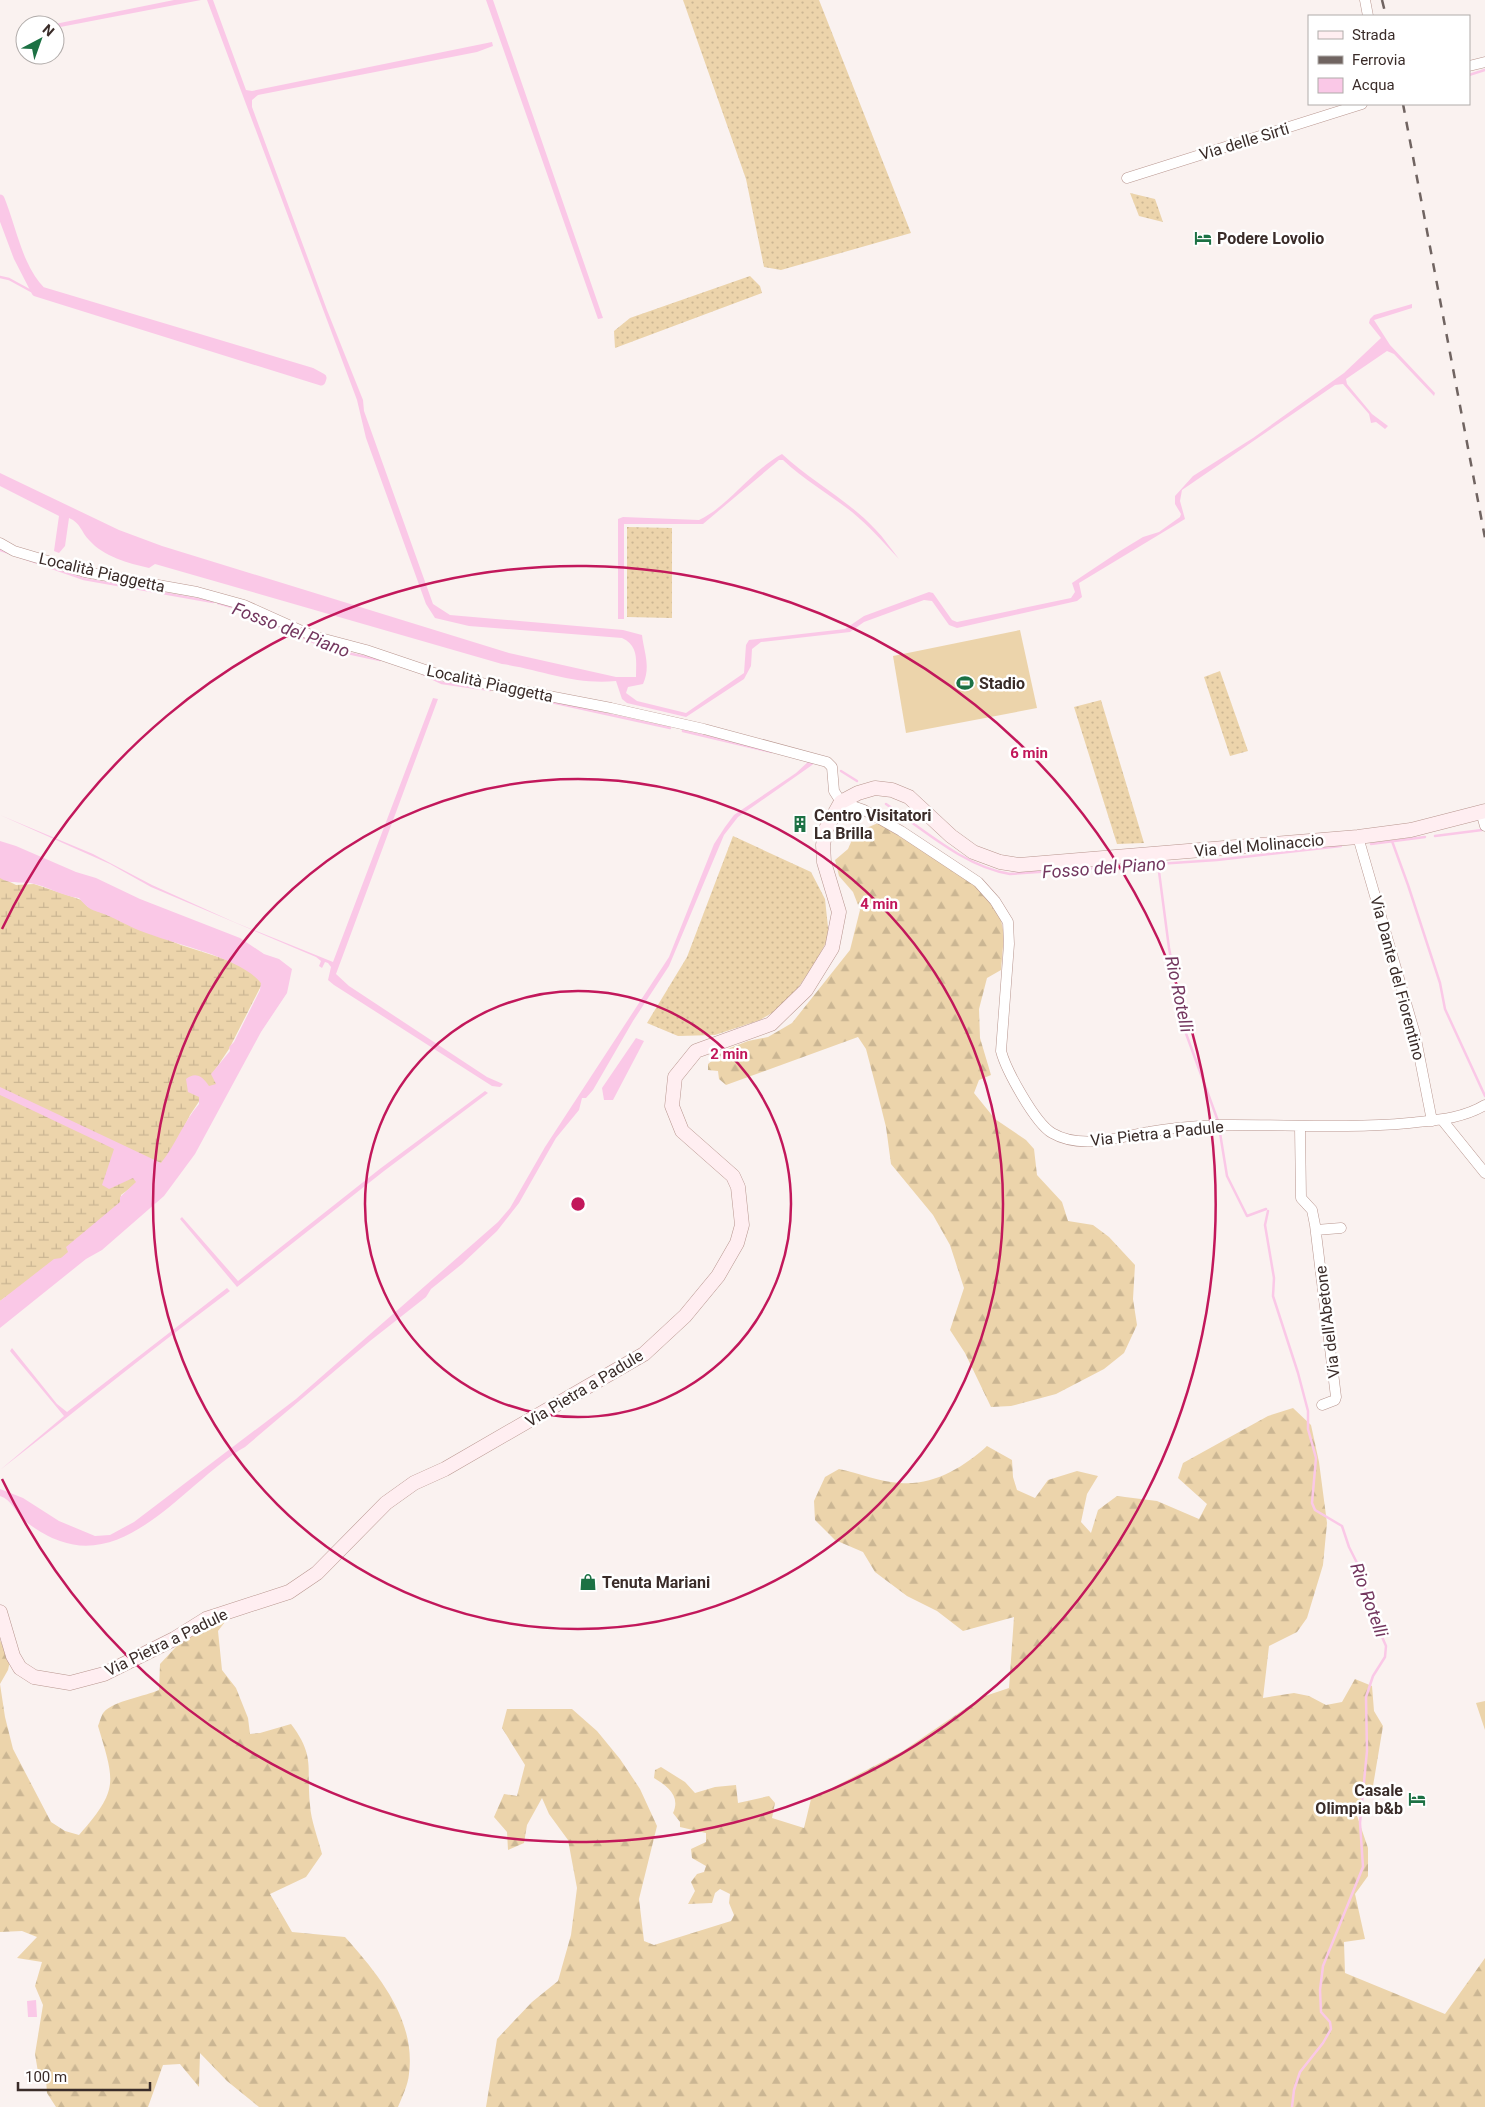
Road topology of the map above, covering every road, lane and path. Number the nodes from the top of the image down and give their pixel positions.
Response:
1 (1365, 0) edge
2 (1368, 15) edge
3 (1485, 62) edge
4 (1470, 66) edge
5 (1359, 105) edge
6 (1127, 178) dead end
7 (0, 543) edge
8 (841, 802) junction
9 (1483, 812) edge
10 (1485, 826) edge
11 (1358, 837) junction
12 (1485, 1105) edge
13 (1432, 1121) junction
14 (1444, 1121) junction
15 (1300, 1127) junction
16 (1485, 1173) edge
17 (1341, 1228) dead end
18 (1316, 1230) junction
19 (1322, 1405) dead end
20 (0, 1612) edge
21 (3, 1629) edge

1 - 2 street
3 - 4 street
5 - 6 street, Via delle Sirti
7 - 8 street, Località Piaggetta
8 - 11 street, Via del Molinaccio
8 - 15 street, Via Pietra a Padule
8 - 21 street, Via Pietra a Padule
9 - 10 street
9 - 11 street, Via del Molinaccio
11 - 13 street, Via Dante del Fiorentino
12 - 14 street, Via Pietra a Padule
13 - 14 street, Via Pietra a Padule
13 - 15 street, Via Pietra a Padule
14 - 16 street
15 - 18 street, Via dell'Abetone
17 - 18 street
18 - 19 street, Via dell'Abetone
20 - 21 street, Via Pietra a Padule

